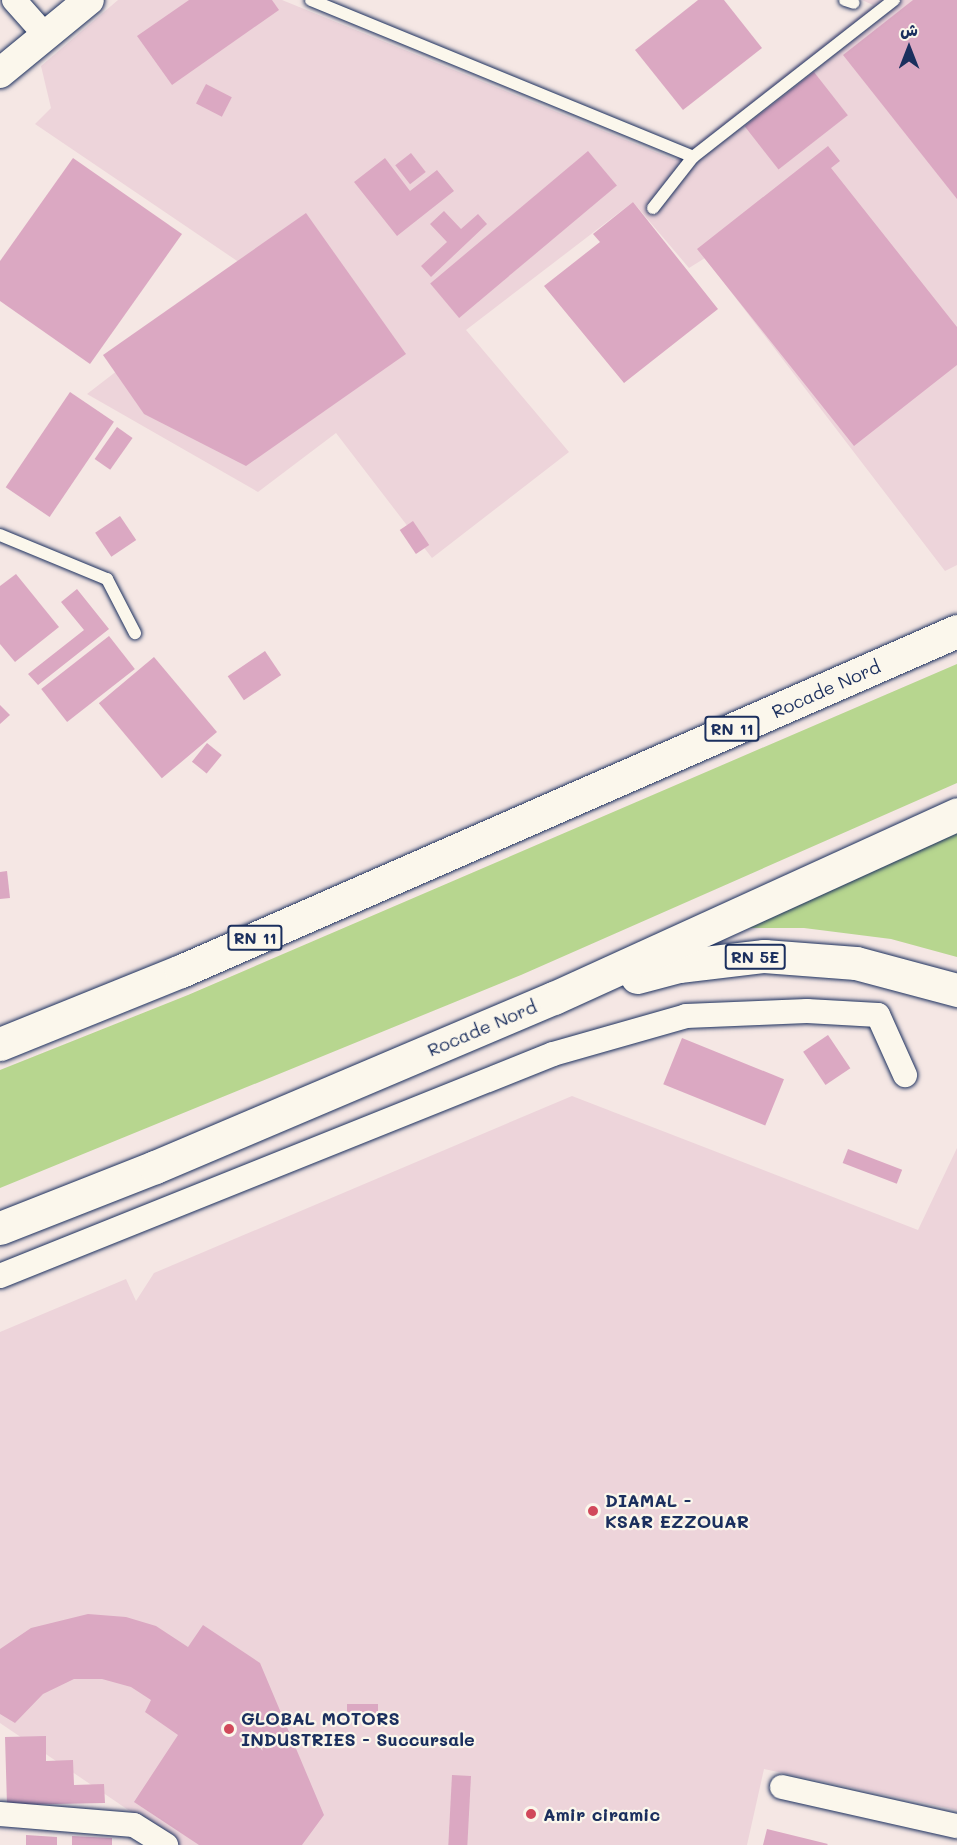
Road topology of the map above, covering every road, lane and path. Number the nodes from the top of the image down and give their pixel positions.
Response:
1 (14, 0) edge
2 (89, 0) edge
3 (311, 0) edge
4 (894, 0) edge
5 (46, 36) junction
6 (0, 73) edge
7 (693, 157) junction
8 (652, 208) dead end
9 (0, 535) edge
10 (957, 632) edge
11 (135, 633) dead end
12 (957, 814) edge
13 (957, 990) edge
14 (554, 998) junction
15 (0, 1044) edge
16 (905, 1075) dead end
17 (0, 1228) edge
18 (0, 1276) edge
19 (782, 1787) dead end
20 (0, 1814) edge
21 (957, 1826) edge
22 (166, 1845) edge

1 - 5 street
2 - 5 street
3 - 7 lane
4 - 7 lane
5 - 6 street
7 - 8 lane
9 - 11 lane
10 - 15 highway, Rocade Nord / RN 11
12 - 14 highway, Rocade Nord
13 - 14 highway, RN 5E
14 - 17 highway, Rocade Nord
16 - 18 street
19 - 21 street
20 - 22 street

